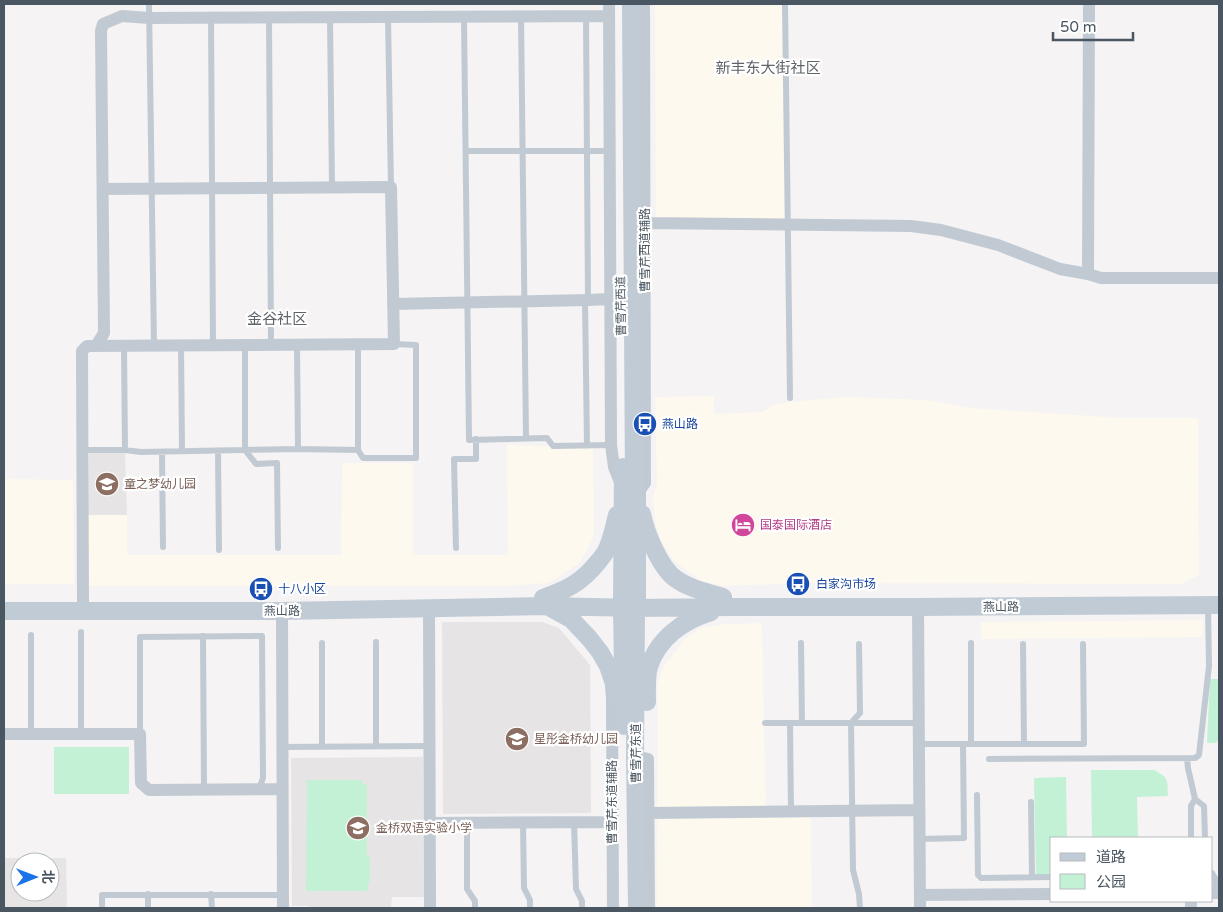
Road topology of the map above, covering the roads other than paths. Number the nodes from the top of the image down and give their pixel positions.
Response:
1 (149, 4) edge
2 (631, 4) edge
3 (644, 4) edge
4 (785, 4) edge
5 (1089, 4) edge
6 (612, 8) edge
7 (586, 16) junction
8 (388, 17) junction
9 (521, 17) junction
10 (149, 18) junction
11 (211, 18) junction
12 (269, 18) junction
13 (330, 18) junction
14 (464, 18) junction
15 (466, 151) junction
16 (522, 151) junction
17 (586, 151) junction
18 (602, 151) dead end
19 (332, 187) junction
20 (391, 187) junction
21 (212, 188) junction
22 (270, 188) junction
23 (103, 189) junction
24 (152, 189) junction
25 (788, 224) junction
26 (639, 227) junction
27 (1088, 274) junction
28 (1219, 278) edge
29 (616, 298) junction
30 (586, 300) junction
31 (524, 301) junction
32 (468, 302) junction
33 (393, 304) junction
34 (358, 344) junction
35 (394, 344) junction
36 (181, 345) junction
37 (213, 345) junction
38 (245, 345) junction
39 (272, 345) junction
40 (297, 345) junction
41 (96, 346) junction
42 (124, 346) junction
43 (154, 346) junction
44 (790, 398) dead end
45 (526, 438) junction
46 (476, 440) junction
47 (611, 445) junction
48 (587, 446) junction
49 (298, 449) junction
50 (83, 450) junction
51 (125, 450) junction
52 (245, 450) junction
53 (358, 450) junction
54 (182, 451) junction
55 (218, 451) junction
56 (162, 452) junction
57 (630, 492) junction
58 (163, 547) dead end
59 (278, 548) dead end
60 (456, 548) dead end
61 (219, 550) dead end
62 (4, 602) edge
63 (83, 602) junction
64 (545, 602) junction
65 (726, 602) junction
66 (1215, 602) edge
67 (630, 603) junction
68 (918, 607) junction
69 (429, 608) junction
70 (4, 611) edge
71 (282, 611) junction
72 (81, 632) dead end
73 (31, 634) dead end
74 (203, 636) junction
75 (376, 642) dead end
76 (322, 643) dead end
77 (802, 643) dead end
78 (859, 644) dead end
79 (970, 644) dead end
80 (1023, 644) dead end
81 (1083, 644) dead end
82 (608, 666) junction
83 (624, 712) junction
84 (765, 723) dead end
85 (790, 723) junction
86 (802, 723) junction
87 (851, 723) junction
88 (919, 723) junction
89 (82, 733) junction
90 (4, 734) edge
91 (31, 734) junction
92 (140, 734) junction
93 (919, 744) junction
94 (963, 744) junction
95 (971, 744) junction
96 (1024, 744) junction
97 (282, 746) junction
98 (322, 746) junction
99 (376, 746) junction
100 (429, 746) junction
101 (642, 758) junction
102 (1187, 758) junction
103 (989, 759) dead end
104 (259, 789) junction
105 (282, 789) junction
106 (204, 790) junction
107 (976, 795) dead end
108 (1195, 800) junction
109 (1031, 802) dead end
110 (919, 810) junction
111 (852, 811) junction
112 (791, 812) junction
113 (648, 813) junction
114 (523, 822) junction
115 (574, 822) junction
116 (612, 822) junction
117 (430, 823) junction
118 (467, 823) junction
119 (1191, 837) edge
120 (1205, 837) edge
121 (919, 838) junction
122 (1213, 876) edge
123 (1032, 877) junction
124 (1050, 877) edge
125 (1216, 893) edge
126 (148, 894) junction
127 (212, 894) junction
128 (1050, 894) edge
129 (282, 895) junction
130 (920, 902) edge
131 (102, 908) edge
132 (148, 908) edge
133 (212, 908) edge
134 (282, 908) edge
135 (430, 908) edge
136 (476, 908) edge
137 (530, 908) edge
138 (582, 908) edge
139 (613, 908) edge
140 (624, 908) edge
141 (636, 908) edge
142 (649, 908) edge
143 (860, 908) edge

1 - 10 lane
2 - 26 main road, 曹雪芹西道
3 - 26 street, 曹雪芹西道辅路
4 - 25 lane
5 - 27 street
6 - 7 street
6 - 29 main road, 曹雪芹西道
7 - 9 street
7 - 17 lane
8 - 13 street
8 - 14 street
8 - 20 lane
9 - 14 street
9 - 16 lane
10 - 11 street
10 - 23 street
10 - 24 lane
11 - 12 street
11 - 21 lane
12 - 13 street
12 - 22 lane
13 - 19 lane
14 - 15 lane
15 - 16 lane
15 - 32 lane
16 - 17 lane
16 - 31 lane
17 - 18 lane
17 - 30 lane
19 - 20 street
19 - 22 street
20 - 33 street
21 - 22 street
21 - 24 street
21 - 37 lane
22 - 39 lane
23 - 24 street
23 - 41 street
24 - 43 lane
25 - 26 street
25 - 27 street
25 - 44 lane
26 - 57 main road, 曹雪芹西道
27 - 28 street
29 - 30 street
29 - 47 street
29 - 57 main road, 曹雪芹西道
30 - 31 street
30 - 48 lane
31 - 32 street
31 - 45 lane
32 - 33 street
32 - 46 lane
33 - 35 street
34 - 35 street
34 - 40 street
34 - 53 lane
35 - 53 lane
36 - 37 street
36 - 43 street
36 - 54 lane
37 - 38 street
38 - 39 street
38 - 52 lane
39 - 40 street
40 - 49 lane
41 - 42 street
41 - 50 street
42 - 43 street
42 - 51 lane
45 - 46 lane
45 - 48 lane
46 - 60 lane
47 - 48 lane
47 - 57 street
49 - 52 lane
49 - 53 lane
50 - 51 lane
50 - 63 street
51 - 56 lane
52 - 55 lane
52 - 59 lane
54 - 55 lane
54 - 56 lane
55 - 61 lane
56 - 58 lane
57 - 64 main road
57 - 65 main road
57 - 67 main road, 曹雪芹西道
62 - 63 main road, 燕山路
63 - 64 main road, 燕山路
64 - 67 main road, 燕山路
64 - 69 main road, 燕山路
64 - 82 main road
65 - 66 main road, 燕山路
65 - 67 main road, 燕山路
65 - 68 main road, 燕山路
65 - 101 main road
66 - 68 main road, 燕山路
66 - 102 lane
67 - 83 main road, 曹雪芹东道
67 - 101 main road, 曹雪芹东道
68 - 88 street
69 - 71 main road, 燕山路
69 - 100 street
70 - 71 main road, 燕山路
71 - 97 street
72 - 89 lane
73 - 91 lane
74 - 92 lane
74 - 104 lane
74 - 106 lane
75 - 99 lane
76 - 98 lane
77 - 86 lane
78 - 87 lane
79 - 95 lane
80 - 96 lane
81 - 96 lane
82 - 83 main road
82 - 116 street, 曹雪芹东道辅路
83 - 140 main road, 曹雪芹东道
84 - 85 lane
85 - 86 lane
85 - 112 lane
86 - 87 lane
87 - 88 lane
87 - 111 lane
88 - 93 street
89 - 91 street
89 - 92 street
90 - 91 street
92 - 106 street
93 - 94 lane
93 - 110 street
94 - 95 lane
94 - 121 lane
95 - 96 lane
97 - 98 lane
97 - 105 street
98 - 99 lane
99 - 100 lane
100 - 117 street
101 - 113 street
101 - 141 main road, 曹雪芹东道
102 - 103 lane
102 - 108 lane
104 - 105 street
104 - 106 street
105 - 129 street
107 - 123 lane
108 - 119 lane
108 - 120 lane
109 - 123 lane
110 - 111 street
110 - 121 street
111 - 112 street
111 - 143 lane
112 - 113 street
113 - 142 street
114 - 115 street
114 - 118 street
114 - 137 lane
115 - 116 street
115 - 138 lane
116 - 139 street, 曹雪芹东道辅路
117 - 118 street
117 - 135 street
118 - 136 lane
121 - 130 street
122 - 125 lane
123 - 124 lane
126 - 127 lane
126 - 131 lane
126 - 132 lane
127 - 129 lane
127 - 133 lane
128 - 130 street
129 - 134 street

